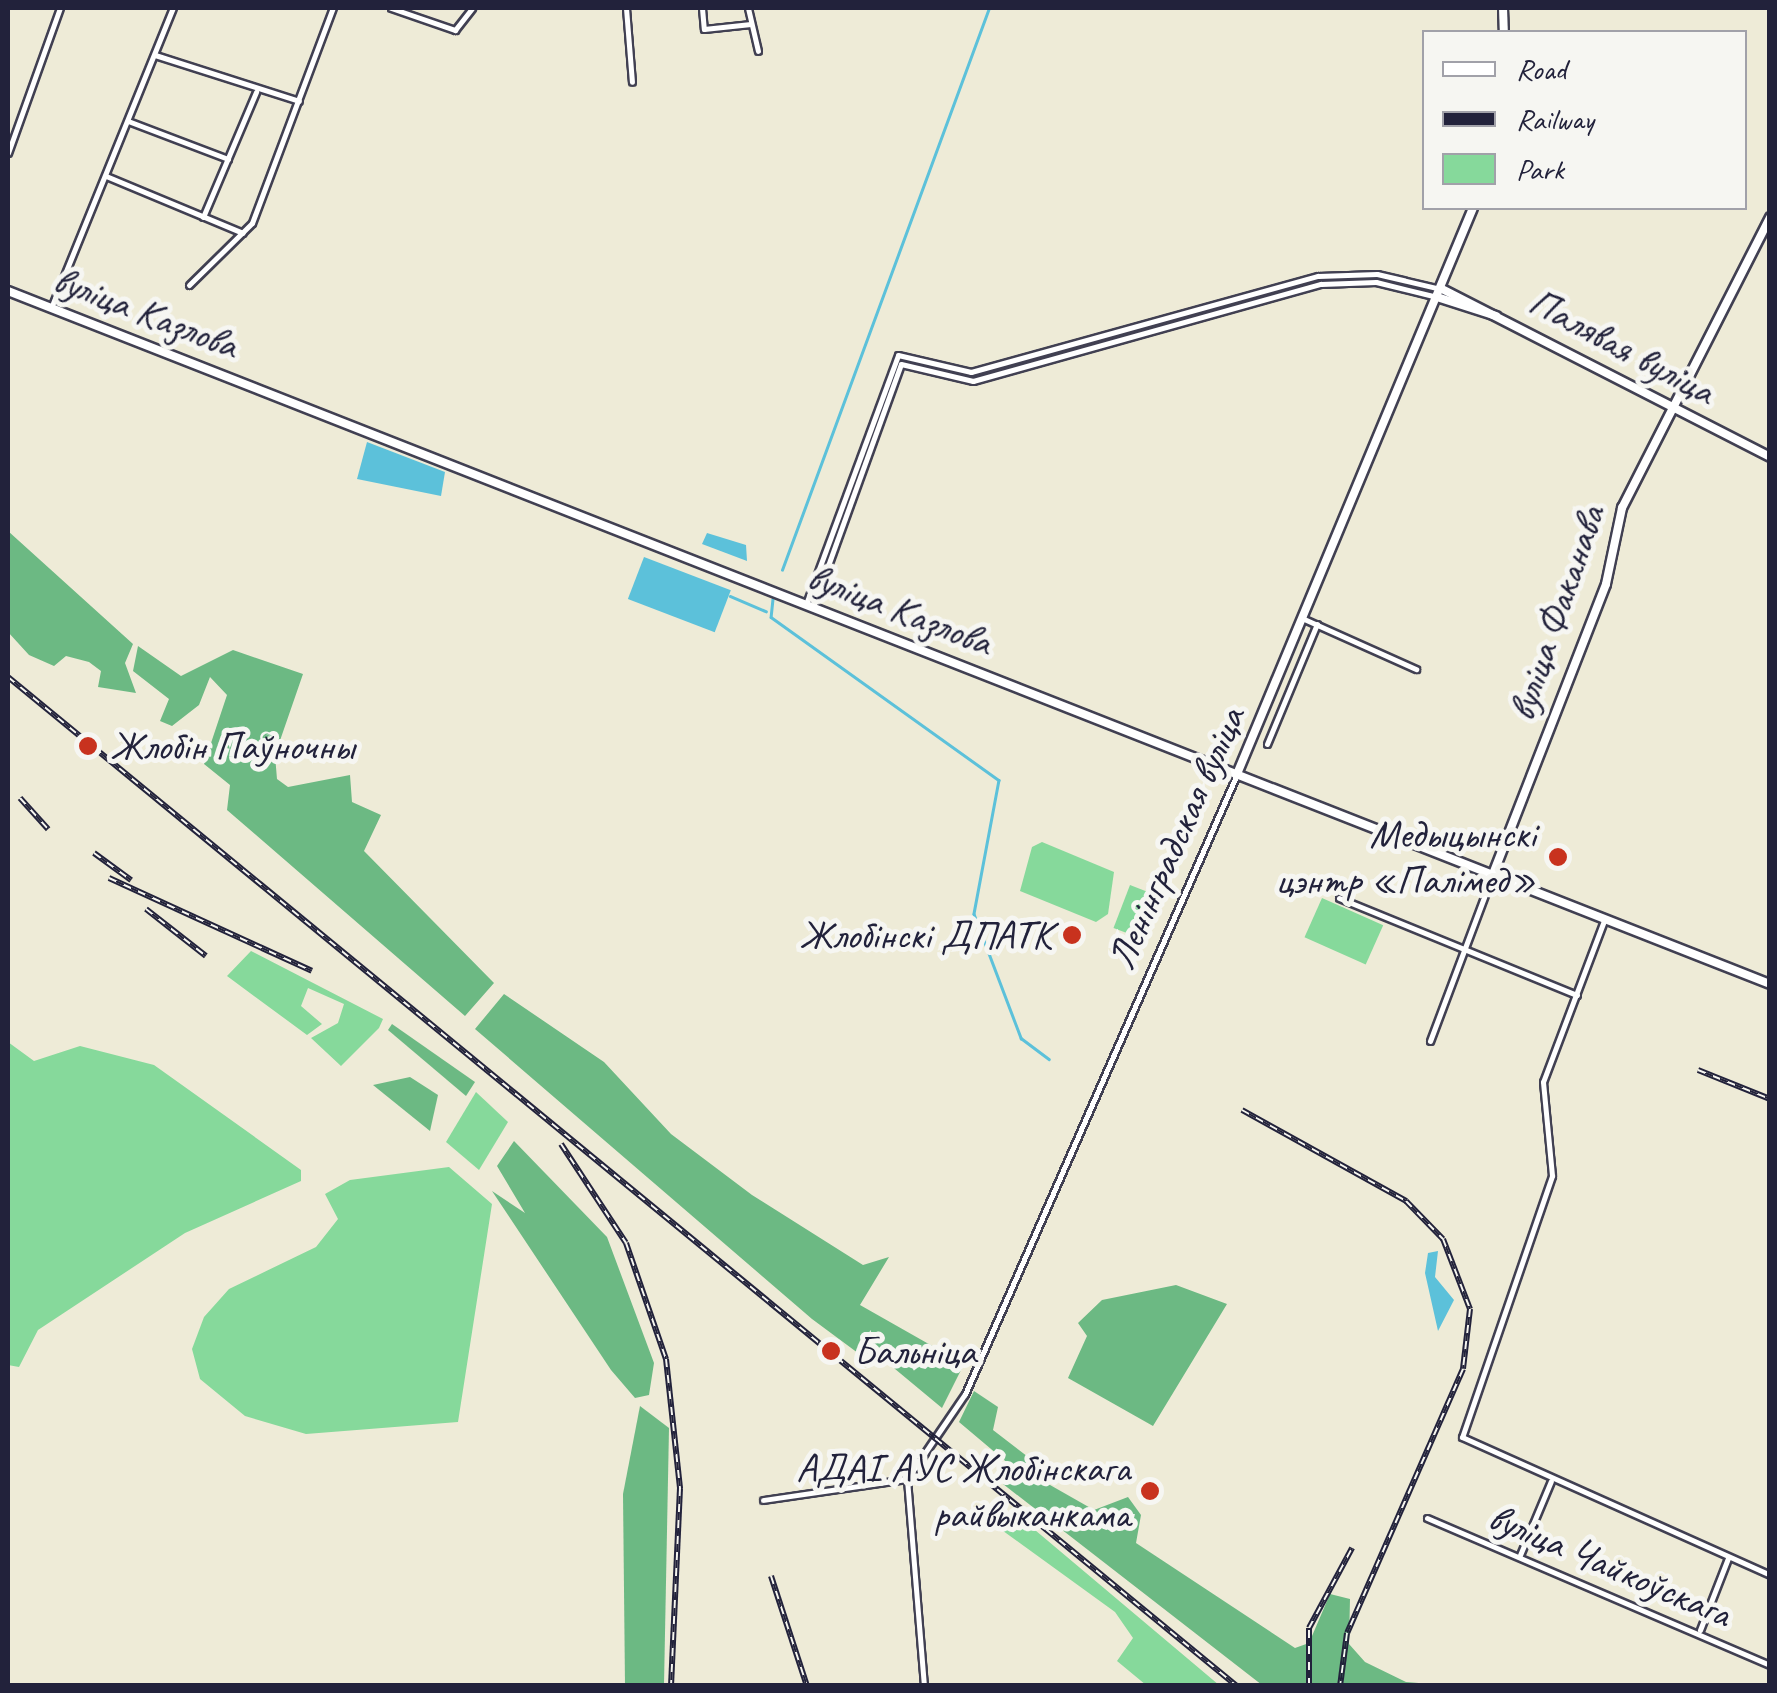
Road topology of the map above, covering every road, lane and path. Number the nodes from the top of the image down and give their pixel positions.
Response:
1 (60, 8) edge
2 (172, 8) edge
3 (333, 8) edge
4 (391, 8) edge
5 (426, 8) edge
6 (472, 8) edge
7 (626, 8) edge
8 (702, 8) edge
9 (748, 8) edge
10 (422, 18) junction
11 (751, 24) junction
12 (758, 51) dead end
13 (155, 55) junction
14 (632, 82) dead end
15 (256, 92) junction
16 (300, 101) junction
17 (128, 121) junction
18 (8, 152) edge
19 (229, 159) junction
20 (106, 176) junction
21 (1472, 210) edge
22 (203, 218) junction
23 (1770, 218) edge
24 (244, 233) junction
25 (188, 285) dead end
26 (8, 291) edge
27 (1442, 294) junction
28 (52, 308) junction
29 (1672, 404) junction
30 (1770, 457) edge
31 (810, 605) junction
32 (1304, 619) junction
33 (1317, 624) junction
34 (1416, 669) dead end
35 (1267, 744) dead end
36 (1237, 774) junction
37 (1492, 874) junction
38 (1339, 898) dead end
39 (1605, 918) junction
40 (1464, 950) junction
41 (1770, 984) edge
42 (1577, 996) junction
43 (1430, 1041) dead end
44 (907, 1479) junction
45 (1551, 1481) junction
46 (763, 1500) dead end
47 (1428, 1518) dead end
48 (1520, 1555) junction
49 (1728, 1557) junction
50 (1770, 1575) edge
51 (1700, 1630) junction
52 (1770, 1665) edge
53 (924, 1686) edge

1 - 18 street
2 - 13 street
3 - 16 street
4 - 10 street
5 - 10 street
6 - 10 street
7 - 14 street
8 - 11 street
9 - 11 street
11 - 12 street
13 - 15 street
13 - 17 street
15 - 16 street
15 - 19 street
16 - 24 street
17 - 19 street
17 - 20 street
19 - 22 street
20 - 22 street
20 - 28 street
21 - 27 main road, Ленінградская вуліца
22 - 24 street
23 - 29 main road, вуліца Факанава
24 - 25 street
26 - 28 main road, вуліца Казлова
27 - 29 main road, Палявая вуліца
27 - 31 street
27 - 32 main road, Ленінградская вуліца
28 - 31 main road, вуліца Казлова
29 - 30 main road, Палявая вуліца
29 - 37 main road, вуліца Факанава
31 - 36 main road, вуліца Казлова
32 - 33 street
32 - 36 main road, Ленінградская вуліца
33 - 34 street
33 - 35 street
36 - 37 main road, вуліца Казлова
36 - 44 street, Ленінградская вуліца
37 - 39 main road, вуліца Казлова
37 - 40 street, вуліца Факанава
38 - 40 street
39 - 41 main road, вуліца Казлова
39 - 42 street
40 - 42 street
40 - 43 street, вуліца Факанава
42 - 45 street
44 - 46 street
44 - 53 street
45 - 48 street
45 - 49 street
47 - 48 street, вуліца Чайкоўскага
48 - 51 street, вуліца Чайкоўскага
49 - 50 street
49 - 51 street
51 - 52 street, вуліца Чайкоўскага

